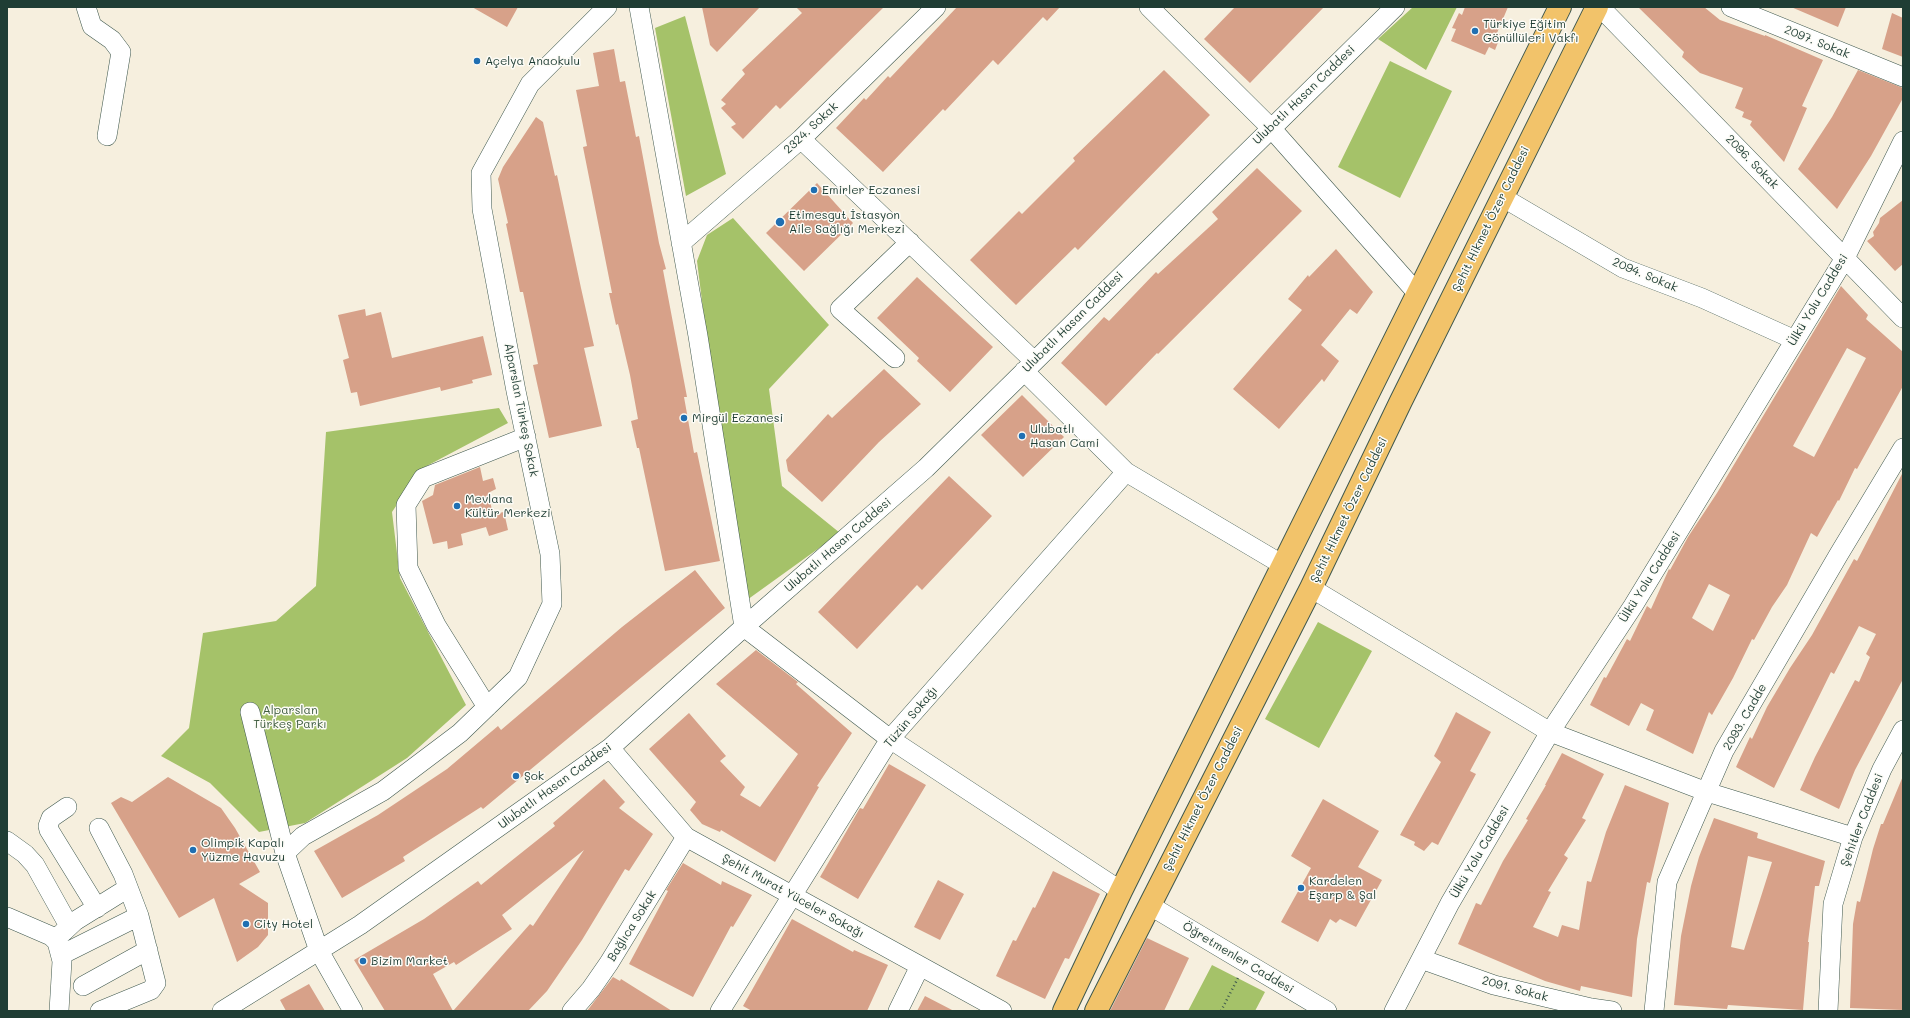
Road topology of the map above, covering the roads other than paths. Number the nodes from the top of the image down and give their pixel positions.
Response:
1 (86, 7) edge
2 (607, 7) edge
3 (936, 7) edge
4 (1149, 7) edge
5 (1395, 7) edge
6 (1560, 7) edge
7 (1599, 7) edge
8 (1731, 7) edge
9 (643, 8) edge
10 (1903, 77) edge
11 (1271, 128) junction
12 (106, 136) dead end
13 (801, 139) junction
14 (1903, 141) edge
15 (1502, 197) junction
16 (910, 242) junction
17 (681, 243) junction
18 (1844, 258) junction
19 (1418, 294) junction
20 (1903, 318) edge
21 (1795, 340) junction
22 (895, 358) dead end
23 (1029, 366) junction
24 (526, 437) junction
25 (1903, 448) edge
26 (1126, 472) junction
27 (1283, 565) junction
28 (1311, 588) junction
29 (744, 627) junction
30 (487, 708) junction
31 (250, 712) dead end
32 (1903, 730) edge
33 (1550, 732) junction
34 (890, 739) junction
35 (610, 748) junction
36 (1707, 792) junction
37 (67, 807) dead end
38 (99, 828) dead end
39 (686, 837) junction
40 (1853, 837) junction
41 (7, 841) edge
42 (285, 853) junction
43 (128, 888) junction
44 (1121, 891) junction
45 (792, 895) junction
46 (1149, 905) junction
47 (97, 908) junction
48 (139, 916) junction
49 (7, 917) edge
50 (68, 926) junction
51 (59, 949) junction
52 (148, 950) junction
53 (320, 951) junction
54 (1421, 959) junction
55 (920, 966) junction
56 (83, 986) dead end
57 (58, 1011) edge
58 (100, 1011) edge
59 (222, 1011) edge
60 (353, 1011) edge
61 (572, 1011) edge
62 (720, 1011) edge
63 (898, 1011) edge
64 (1002, 1011) edge
65 (1064, 1011) edge
66 (1096, 1011) edge
67 (1327, 1011) edge
68 (1394, 1011) edge
69 (1612, 1011) edge
70 (1654, 1011) edge
71 (1828, 1011) edge

1 - 12 street
2 - 24 street, Alparslan Türkeş Sokak
3 - 13 street, 2324. Sokak
4 - 11 street
5 - 11 street, Ulubatlı Hasan Caddesi
6 - 19 main road
7 - 15 main road, Şehit Hikmet Özer Caddesi
7 - 18 street, 2096. Sokak
8 - 10 street, 2097. Sokak
9 - 17 street
11 - 19 street
11 - 23 street, Ulubatlı Hasan Caddesi
13 - 16 street
13 - 17 street, 2324. Sokak
14 - 18 street, Ülkü Yolu Caddesi
15 - 21 street, 2094. Sokak
15 - 28 main road, Şehit Hikmet Özer Caddesi
16 - 22 street
16 - 23 street
17 - 29 street
18 - 20 street, 2096. Sokak
18 - 21 street, Ülkü Yolu Caddesi
19 - 27 main road
21 - 33 street, Ülkü Yolu Caddesi
23 - 26 street
23 - 29 street, Ulubatlı Hasan Caddesi
24 - 30 street, Alparslan Türkeş Sokak
24 - 30 street
25 - 36 street, 2093. Cadde
26 - 27 street
26 - 34 street, Tüzün Sokağı
27 - 44 main road
28 - 33 street
28 - 46 main road, Şehit Hikmet Özer Caddesi
29 - 34 street
29 - 35 street, Ulubatlı Hasan Caddesi
30 - 42 street, Alparslan Türkeş Sokak
31 - 42 street
32 - 40 street, Şehitler Caddesi
33 - 36 street
33 - 54 street, Ülkü Yolu Caddesi
34 - 44 street
34 - 45 street, Tüzün Sokağı
35 - 39 street, Şehit Murat Yüceler Sokağı
35 - 53 street, Ulubatlı Hasan Caddesi
36 - 40 street
36 - 70 street, 2093. Cadde
37 - 47 street
38 - 43 street
39 - 45 street, Şehit Murat Yüceler Sokağı
39 - 61 street, Bağlıca Sokak
40 - 71 street, Şehitler Caddesi
41 - 50 street
42 - 53 street
43 - 47 street
43 - 48 street
44 - 46 main road
44 - 65 main road
45 - 55 street, Şehit Murat Yüceler Sokağı
45 - 62 street, Tüzün Sokağı
46 - 66 main road, Şehit Hikmet Özer Caddesi
46 - 67 street, Öğretmenler Caddesi
47 - 50 street
48 - 51 street
48 - 52 street
49 - 51 street
50 - 51 street
51 - 57 street
52 - 56 street
52 - 58 street
53 - 59 street, Ulubatlı Hasan Caddesi
53 - 60 street
54 - 68 street, Ülkü Yolu Caddesi
54 - 69 street, 2091. Sokak
55 - 63 street
55 - 64 street, Şehit Murat Yüceler Sokağı

